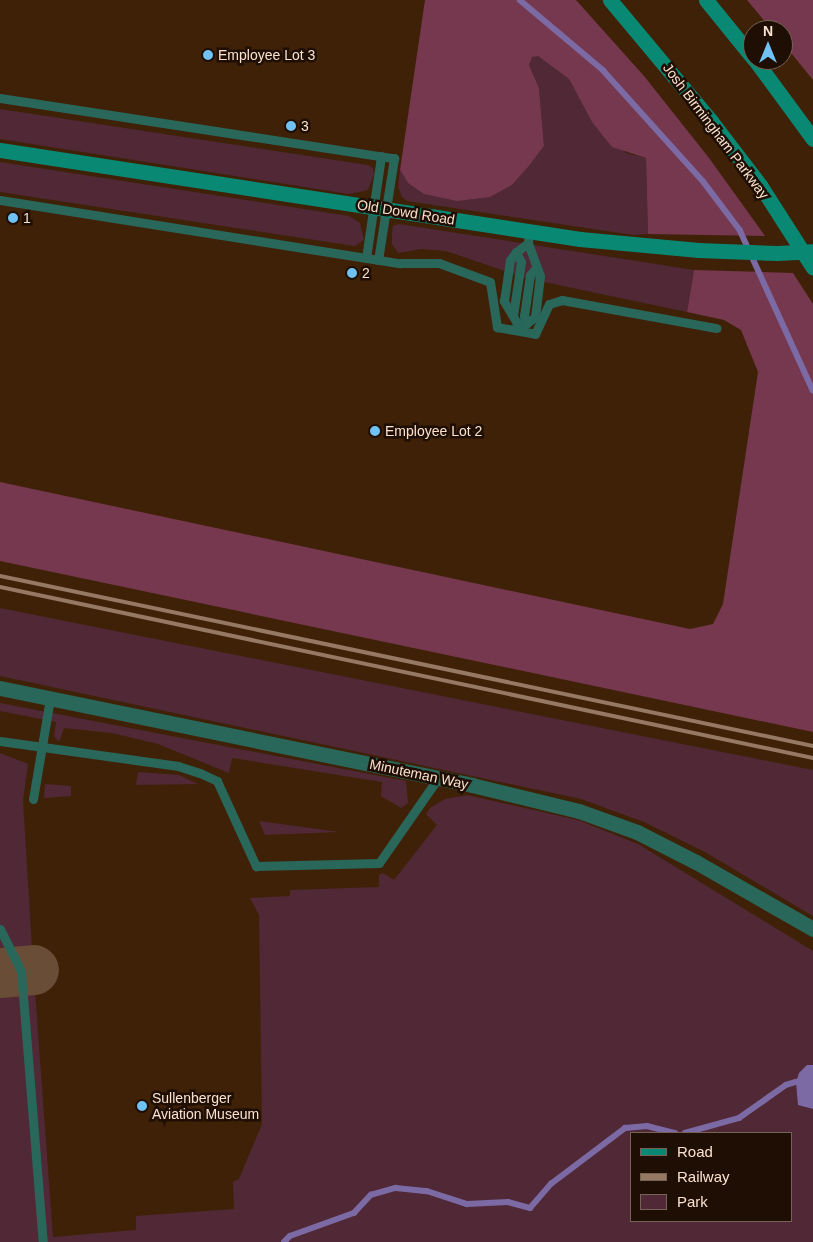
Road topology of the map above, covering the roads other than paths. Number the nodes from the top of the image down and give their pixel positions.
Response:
1 (610, 0) edge
2 (706, 0) edge
3 (743, 45) edge
4 (762, 70) edge
5 (0, 98) edge
6 (813, 139) edge
7 (0, 150) edge
8 (381, 156) junction
9 (0, 200) edge
10 (380, 208) junction
11 (528, 237) junction
12 (813, 251) edge
13 (366, 258) junction
14 (378, 260) junction
15 (813, 268) edge
16 (515, 323) junction
17 (716, 328) dead end
18 (0, 688) edge
19 (50, 698) junction
20 (0, 741) edge
21 (42, 748) junction
22 (438, 778) junction
23 (33, 799) dead end
24 (0, 929) edge
25 (813, 929) edge
26 (43, 1242) edge

1 - 15 street, Josh Birmingham Parkway
2 - 3 street
4 - 6 street
5 - 8 lane
7 - 10 street, Old Dowd Road
8 - 10 lane
8 - 10 lane
9 - 13 lane
10 - 11 street, Old Dowd Road
10 - 13 lane
10 - 14 lane
11 - 12 street, Old Dowd Road, bridge
11 - 16 lane
11 - 16 lane
13 - 14 lane
14 - 16 lane
16 - 17 lane
18 - 19 street, Minuteman Way
19 - 21 lane
19 - 22 street, Minuteman Way
20 - 21 lane
21 - 22 lane
21 - 23 lane
22 - 25 street, Minuteman Way
24 - 26 lane

